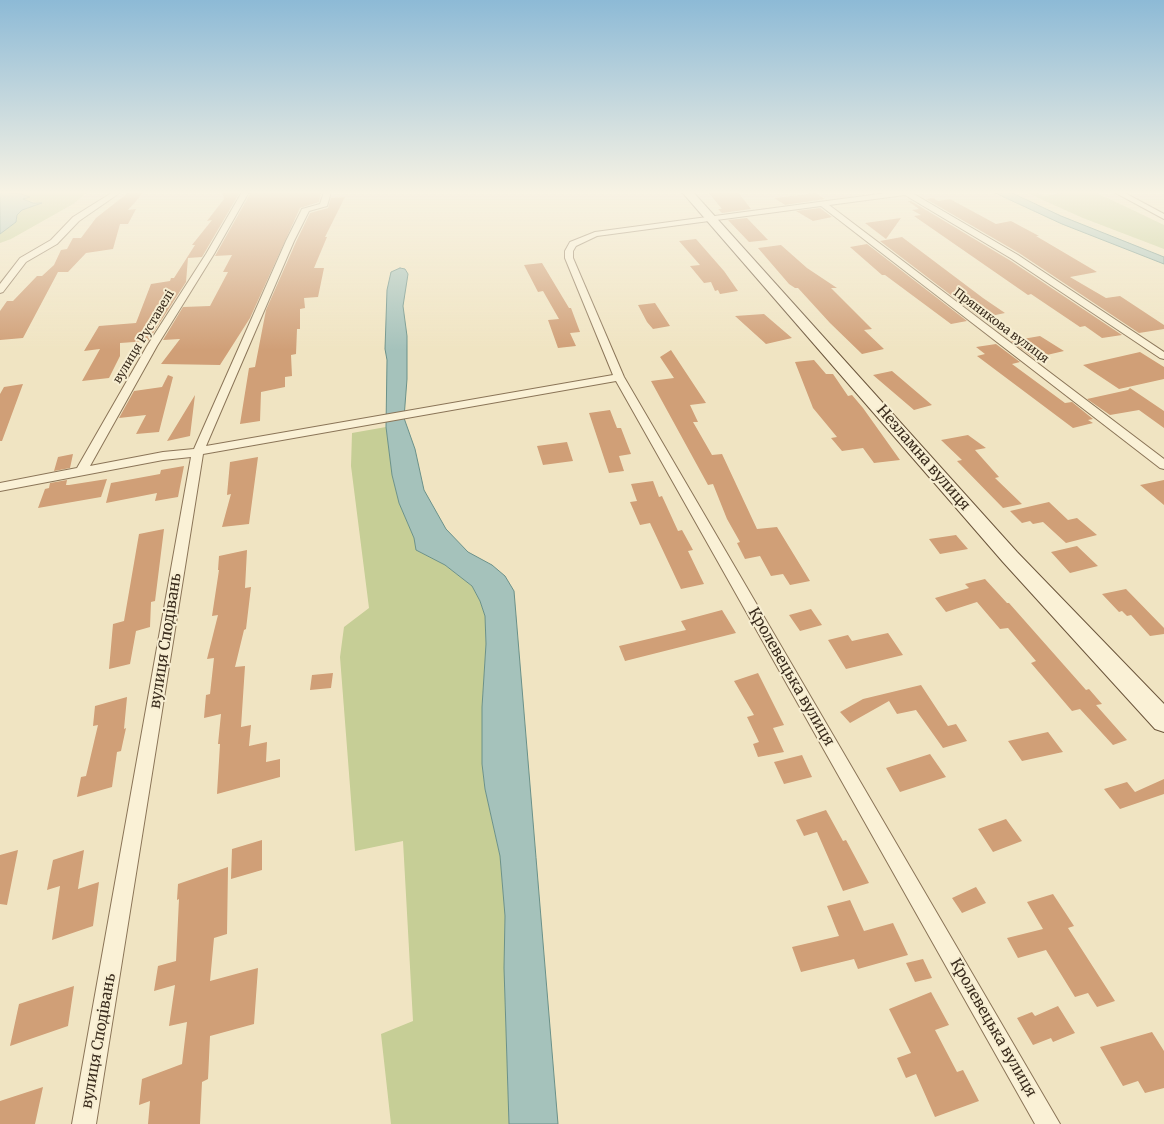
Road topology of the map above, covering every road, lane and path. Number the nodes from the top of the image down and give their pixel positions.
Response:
1 (50, 244) edge
2 (216, 244) edge
3 (288, 244) edge
4 (573, 244) edge
5 (735, 244) edge
6 (876, 244) edge
7 (994, 244) edge
8 (0, 290) edge
9 (1164, 356) edge
10 (619, 377) junction
11 (414, 412) joint
12 (198, 452) junction
13 (1164, 465) edge
14 (82, 470) junction
15 (0, 487) edge
16 (1164, 721) edge
17 (84, 1124) edge
18 (1048, 1124) edge

1 - 8 street
2 - 14 street, вулиця Руставелі
3 - 12 street, вулиця Сподівань
4 - 10 street, Кролевецька вулиця
5 - 16 street, Незламна вулиця
6 - 13 street, Пряникова вулиця
7 - 9 street
10 - 11 street
10 - 18 street, Кролевецька вулиця
11 - 12 street
12 - 14 street
12 - 17 street, вулиця Сподівань
14 - 15 street

